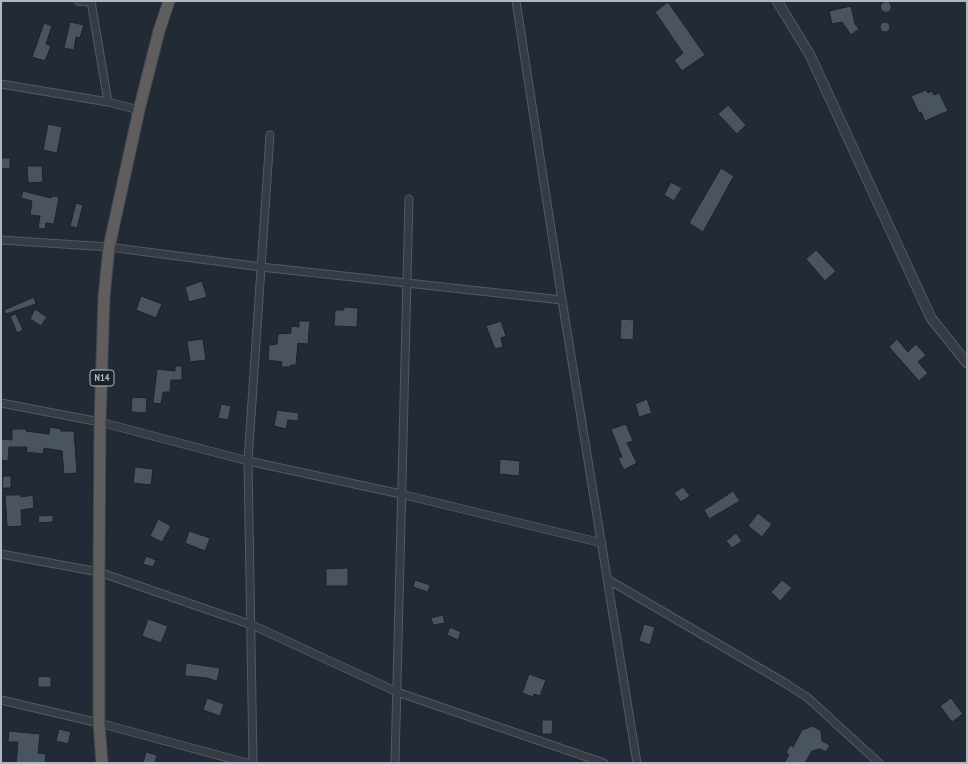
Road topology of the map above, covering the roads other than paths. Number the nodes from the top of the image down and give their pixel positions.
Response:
1 (78, 1) edge
2 (169, 1) edge
3 (516, 1) edge
4 (777, 1) edge
5 (92, 2) edge
6 (1, 84) edge
7 (108, 102) junction
8 (139, 110) junction
9 (270, 135) dead end
10 (409, 199) dead end
11 (1, 240) edge
12 (109, 247) junction
13 (261, 267) junction
14 (407, 282) junction
15 (562, 300) junction
16 (967, 363) edge
17 (1, 403) edge
18 (100, 422) junction
19 (248, 461) junction
20 (402, 494) junction
21 (602, 543) junction
22 (1, 554) edge
23 (99, 572) junction
24 (607, 579) junction
25 (252, 625) junction
26 (397, 692) junction
27 (1, 700) edge
28 (98, 723) junction
29 (102, 763) edge
30 (247, 763) edge
31 (253, 763) edge
32 (395, 763) edge
33 (604, 763) edge
34 (637, 763) edge
35 (879, 763) edge

1 - 5 street
2 - 8 highway, N14
3 - 15 street
4 - 16 street
5 - 7 street
6 - 7 street
7 - 8 street
8 - 12 highway, N14
9 - 13 street
10 - 14 street
11 - 12 street
12 - 13 street
12 - 18 highway, N14
13 - 14 street
13 - 19 street
14 - 15 street
14 - 20 street
15 - 21 street
17 - 18 street
18 - 19 street
18 - 23 highway, N14
19 - 20 street
19 - 25 street
20 - 21 street
20 - 26 street
21 - 24 street
22 - 23 street
23 - 25 street
23 - 28 highway, N14
24 - 34 street
24 - 35 street
25 - 26 street
25 - 31 street
26 - 32 street
26 - 33 street
27 - 28 street
28 - 29 highway, N14
28 - 30 street

